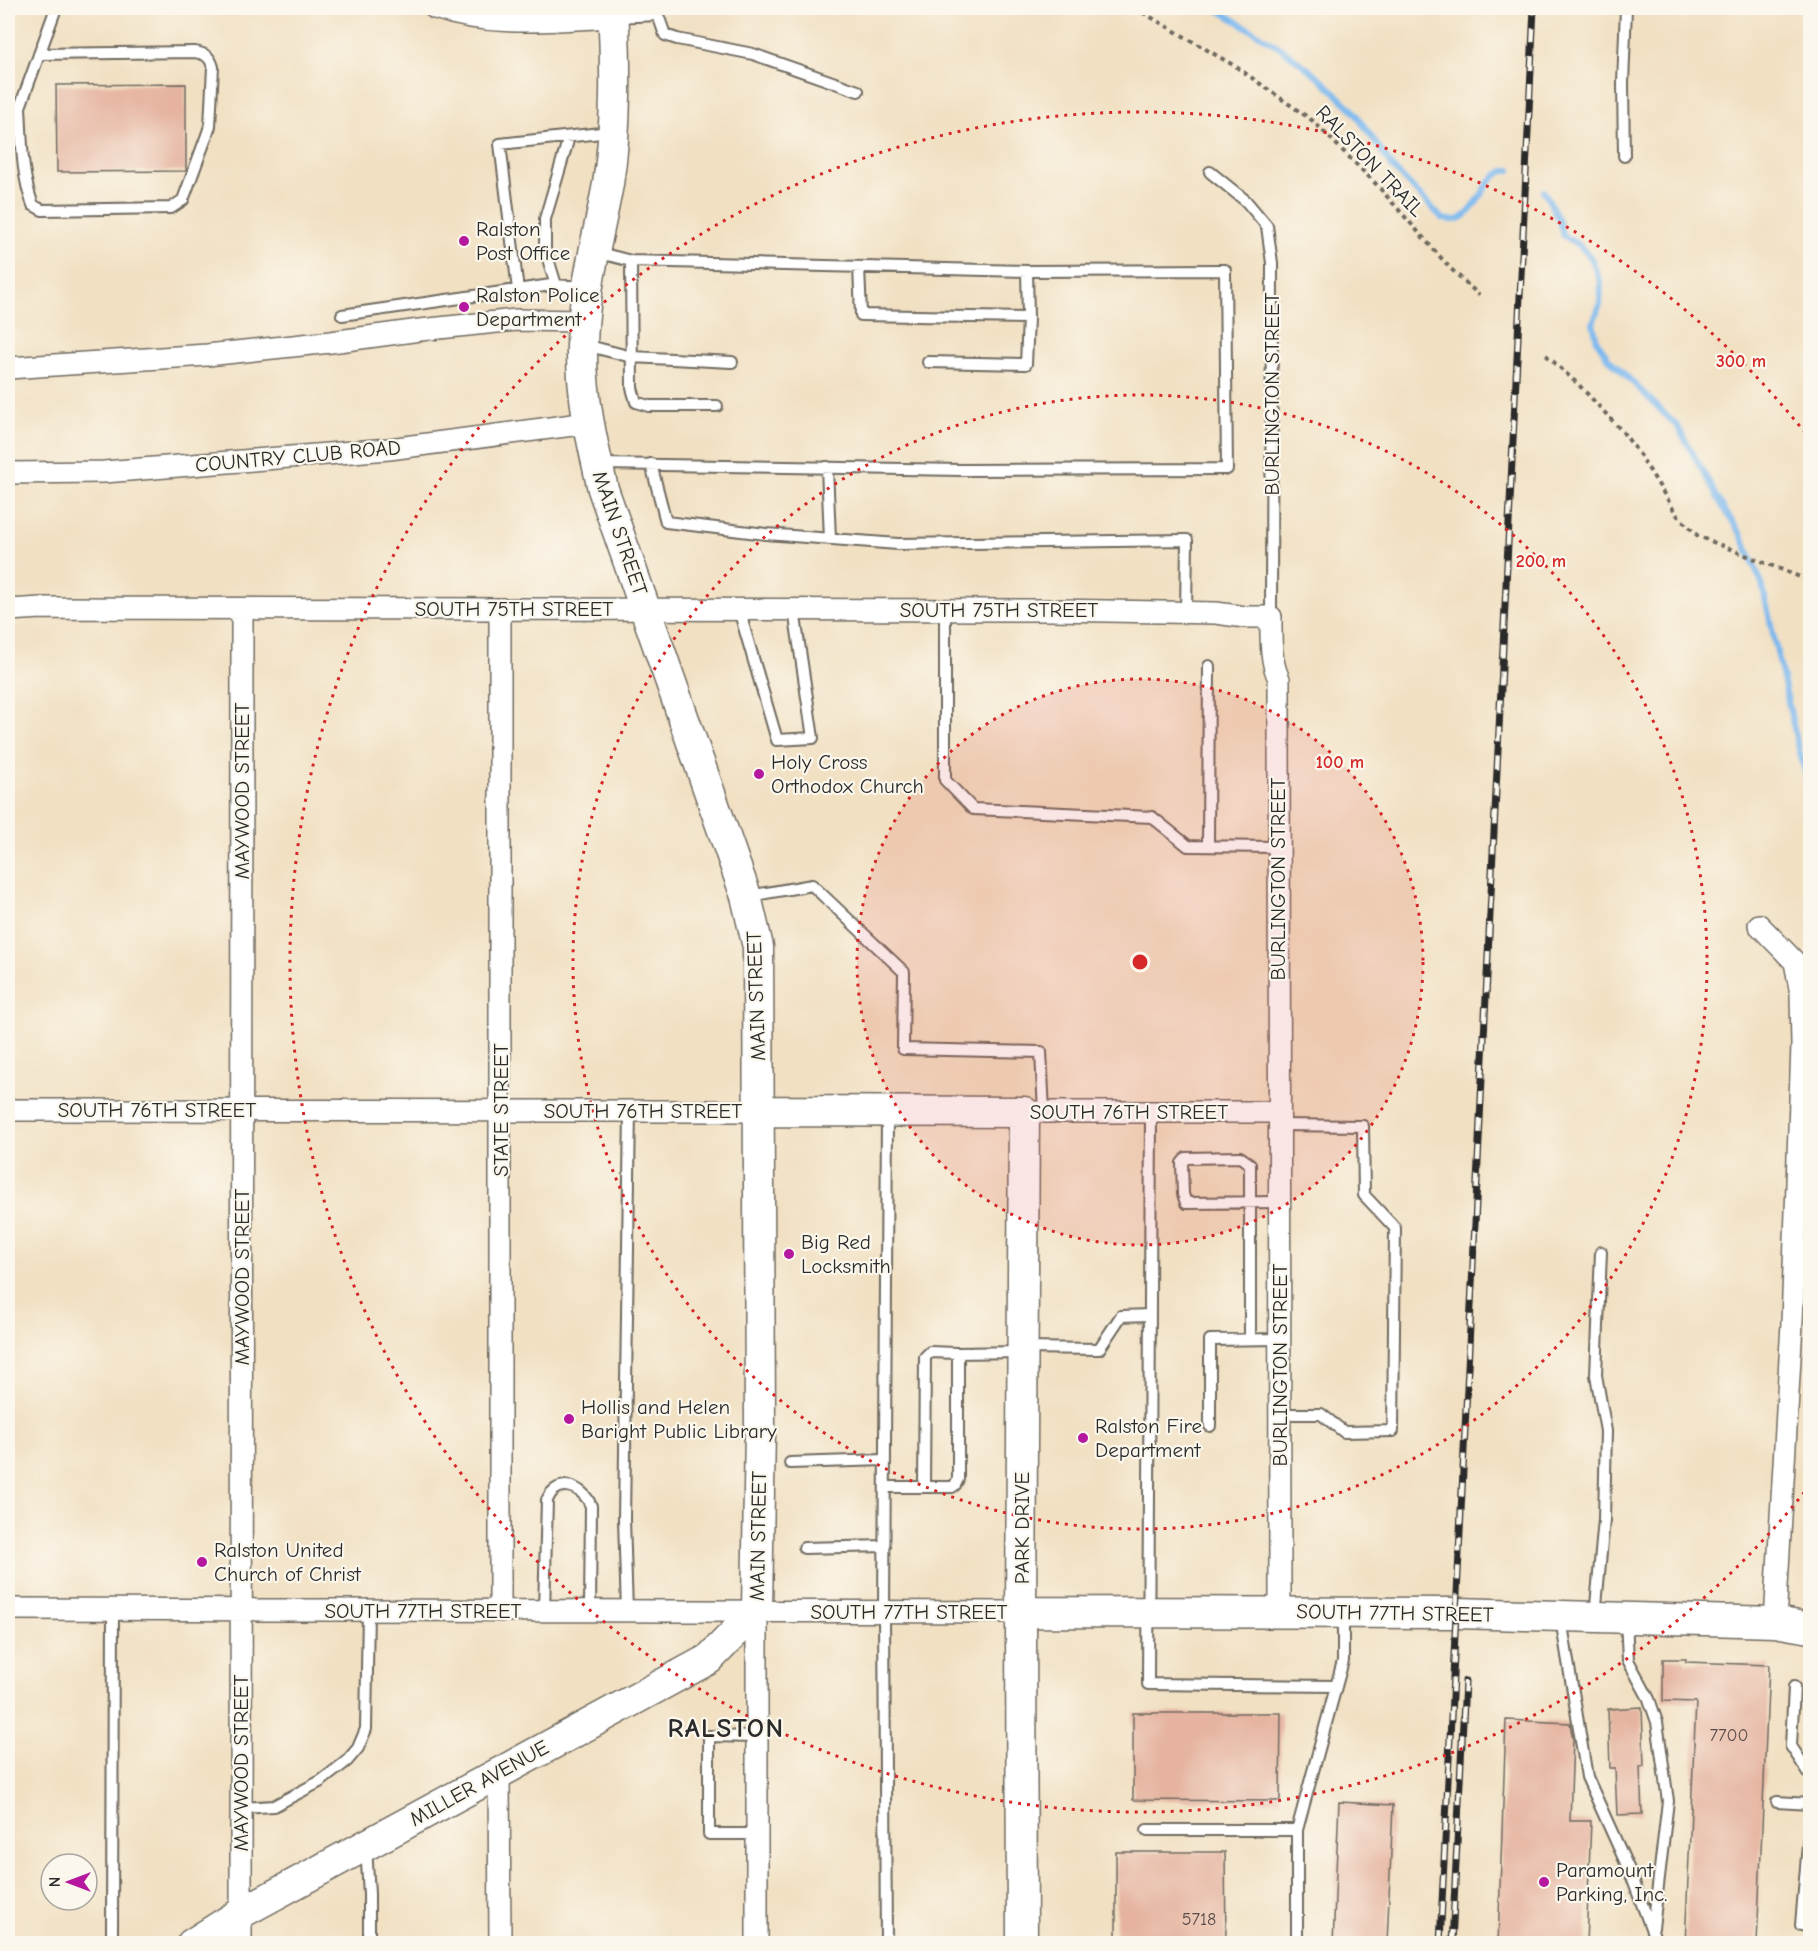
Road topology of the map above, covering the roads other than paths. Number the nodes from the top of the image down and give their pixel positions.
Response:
1 (56, 8) edge
2 (435, 8) edge
3 (1626, 8) edge
4 (659, 11) edge
5 (613, 12) edge
6 (39, 54) junction
7 (858, 91) dead end
8 (20, 106) junction
9 (8, 107) edge
10 (614, 132) junction
11 (569, 137) junction
12 (1624, 156) dead end
13 (1210, 172) dead end
14 (594, 251) junction
15 (631, 261) junction
16 (859, 267) junction
17 (1027, 271) junction
18 (556, 285) junction
19 (587, 288) junction
20 (518, 290) junction
21 (342, 315) dead end
22 (1028, 318) junction
23 (583, 332) junction
24 (632, 357) junction
25 (732, 362) dead end
26 (928, 362) dead end
27 (8, 368) edge
28 (717, 406) dead end
29 (588, 423) junction
30 (596, 464) junction
31 (651, 464) junction
32 (827, 466) junction
33 (8, 473) edge
34 (830, 539) junction
35 (500, 609) junction
36 (646, 609) junction
37 (8, 610) edge
38 (242, 610) junction
39 (739, 610) junction
40 (794, 610) junction
41 (945, 610) junction
42 (1186, 612) junction
43 (1271, 617) junction
44 (1209, 666) dead end
45 (1208, 846) junction
46 (1278, 847) junction
47 (746, 896) junction
48 (1759, 925) dead end
49 (8, 1110) edge
50 (242, 1110) junction
51 (501, 1111) junction
52 (630, 1111) junction
53 (759, 1111) junction
54 (887, 1111) junction
55 (1034, 1112) junction
56 (1151, 1112) junction
57 (1279, 1118) junction
58 (1251, 1202) junction
59 (1280, 1202) junction
60 (1601, 1252) dead end
61 (1150, 1316) junction
62 (1250, 1339) junction
63 (1280, 1339) junction
64 (1023, 1350) junction
65 (956, 1353) junction
66 (1280, 1414) junction
67 (1210, 1426) dead end
68 (885, 1460) junction
69 (790, 1463) dead end
70 (885, 1487) junction
71 (924, 1487) junction
72 (885, 1546) junction
73 (804, 1548) dead end
74 (8, 1610) edge
75 (113, 1610) junction
76 (757, 1610) junction
77 (241, 1611) junction
78 (368, 1611) junction
79 (500, 1611) junction
80 (544, 1611) junction
81 (590, 1611) junction
82 (627, 1611) junction
83 (884, 1612) junction
84 (1021, 1612) junction
85 (1148, 1612) junction
86 (1280, 1612) junction
87 (1343, 1612) junction
88 (1561, 1616) junction
89 (1595, 1617) junction
90 (1626, 1617) junction
91 (1775, 1622) junction
92 (1810, 1628) edge
93 (1336, 1686) junction
94 (1794, 1687) dead end
95 (757, 1737) junction
96 (499, 1772) junction
97 (1810, 1775) edge
98 (1777, 1802) dead end
99 (1810, 1804) edge
100 (241, 1808) junction
101 (1810, 1821) edge
102 (1147, 1830) dead end
103 (1298, 1830) junction
104 (757, 1834) junction
105 (365, 1845) junction
106 (241, 1913) junction
107 (1810, 1926) edge
108 (1653, 1931) junction
109 (114, 1944) edge
110 (192, 1944) edge
111 (241, 1944) edge
112 (369, 1944) edge
113 (500, 1944) edge
114 (757, 1944) edge
115 (886, 1944) edge
116 (1022, 1944) edge
117 (1298, 1944) edge
118 (1658, 1944) edge

1 - 6 lane
2 - 5 street
3 - 12 lane
4 - 5 lane
4 - 7 lane
5 - 10 main road, MAIN STREET
6 - 8 lane
6 - 8 lane
8 - 9 lane
10 - 11 lane
10 - 14 main road, MAIN STREET
11 - 18 lane
11 - 20 lane
13 - 43 lane, BURLINGTON STREET
14 - 15 lane
14 - 19 main road, MAIN STREET
15 - 16 lane
15 - 24 lane
16 - 17 lane
16 - 22 lane
17 - 22 lane
17 - 32 lane
18 - 19 lane
18 - 20 lane
19 - 23 main road, MAIN STREET
20 - 21 lane
22 - 26 lane
23 - 24 lane
23 - 27 street
23 - 29 main road, MAIN STREET
24 - 25 lane
24 - 28 lane
29 - 30 main road, MAIN STREET
29 - 33 street, COUNTRY CLUB ROAD
30 - 31 lane
30 - 36 main road, MAIN STREET
31 - 32 lane
31 - 34 lane
32 - 34 lane
34 - 42 lane
35 - 36 street, SOUTH 75TH STREET
35 - 38 street, SOUTH 75TH STREET
35 - 51 street, STATE STREET
36 - 39 street, SOUTH 75TH STREET
36 - 47 main road, MAIN STREET
37 - 38 street, SOUTH 75TH STREET
38 - 50 street, MAYWOOD STREET
39 - 40 street, SOUTH 75TH STREET
39 - 40 lane
40 - 41 street, SOUTH 75TH STREET
41 - 42 street, SOUTH 75TH STREET
41 - 45 lane
42 - 43 street, SOUTH 75TH STREET
43 - 46 street, BURLINGTON STREET
44 - 45 lane
45 - 46 lane
46 - 57 street, BURLINGTON STREET
47 - 53 main road, MAIN STREET
47 - 55 lane
48 - 91 street
49 - 50 street, SOUTH 76TH STREET
50 - 51 street, SOUTH 76TH STREET
50 - 77 street, MAYWOOD STREET
51 - 52 street, SOUTH 76TH STREET
51 - 79 street, STATE STREET
52 - 53 street, SOUTH 76TH STREET
52 - 82 lane
53 - 54 main road, SOUTH 76TH STREET
53 - 76 main road, MAIN STREET
54 - 55 main road, SOUTH 76TH STREET
54 - 68 lane
55 - 56 street, SOUTH 76TH STREET
55 - 64 main road, PARK DRIVE
56 - 57 street, SOUTH 76TH STREET
56 - 61 lane
57 - 59 street, BURLINGTON STREET
57 - 66 lane
58 - 58 lane
58 - 59 lane
58 - 62 lane
59 - 63 street, BURLINGTON STREET
60 - 89 lane
61 - 64 lane
61 - 85 lane
62 - 63 lane
62 - 67 lane
63 - 66 street, BURLINGTON STREET
64 - 65 lane
64 - 84 main road, PARK DRIVE
65 - 71 lane
65 - 71 lane
66 - 86 street, BURLINGTON STREET
68 - 69 lane
68 - 70 lane
70 - 71 lane
70 - 72 lane
72 - 73 lane
72 - 83 lane
74 - 75 street, SOUTH 77TH STREET
75 - 77 street, SOUTH 77TH STREET
75 - 109 lane
76 - 82 street, SOUTH 77TH STREET
76 - 83 street, SOUTH 77TH STREET
76 - 95 street, MAIN STREET
76 - 96 main road, MILLER AVENUE
77 - 78 street, SOUTH 77TH STREET
77 - 100 street, MAYWOOD STREET
78 - 79 street, SOUTH 77TH STREET
78 - 100 lane
79 - 80 street, SOUTH 77TH STREET
80 - 81 street, SOUTH 77TH STREET
80 - 81 lane
81 - 82 street, SOUTH 77TH STREET
83 - 84 street, SOUTH 77TH STREET
83 - 115 lane
84 - 85 main road, SOUTH 77TH STREET
84 - 116 main road, PARK DRIVE
85 - 86 main road, SOUTH 77TH STREET
85 - 93 lane
86 - 87 main road, SOUTH 77TH STREET
87 - 88 main road, SOUTH 77TH STREET
87 - 93 lane
88 - 89 main road, SOUTH 77TH STREET
88 - 108 lane
89 - 90 main road, SOUTH 77TH STREET
90 - 91 main road, SOUTH 77TH STREET
90 - 108 lane
91 - 92 main road, SOUTH 77TH STREET
93 - 103 lane
94 - 97 lane
95 - 104 street, MAIN STREET
95 - 104 lane
96 - 105 main road, MILLER AVENUE
96 - 113 street
98 - 99 lane
100 - 106 street, MAYWOOD STREET
101 - 107 lane
102 - 103 lane
103 - 117 lane
104 - 114 street, MAIN STREET
105 - 106 main road, MILLER AVENUE
105 - 112 lane
106 - 110 main road, MILLER AVENUE
106 - 111 street, MAYWOOD STREET
108 - 118 lane

